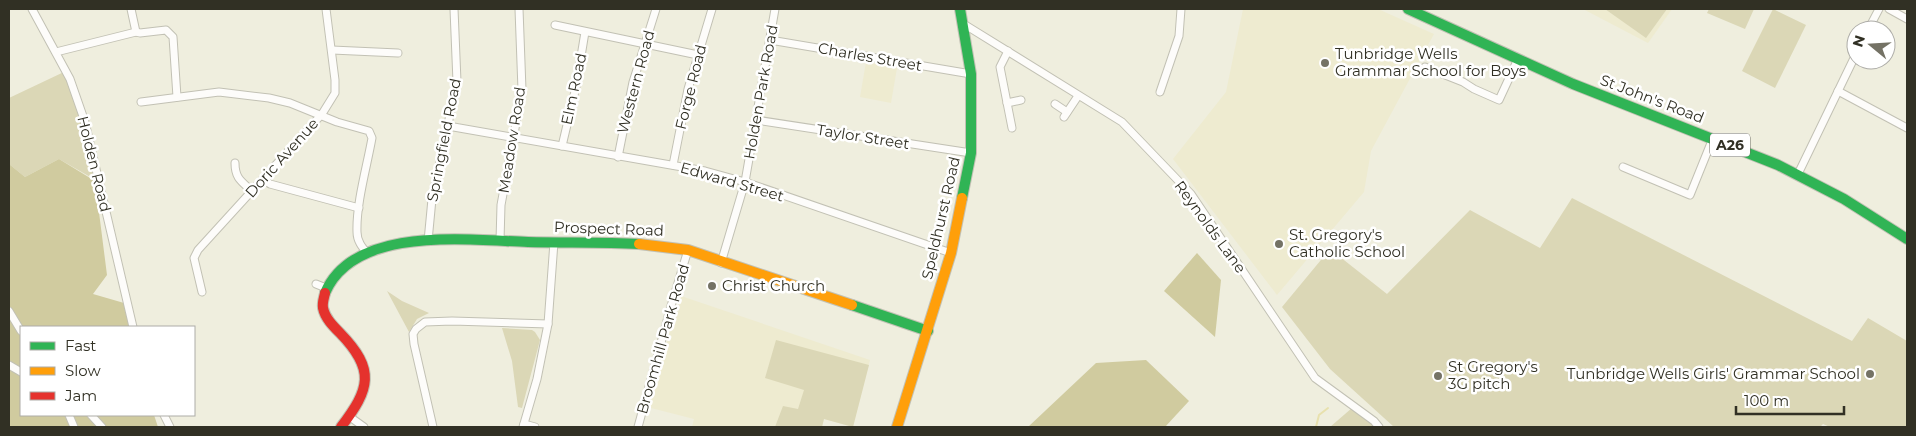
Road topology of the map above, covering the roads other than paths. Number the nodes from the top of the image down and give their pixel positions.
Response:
1 (32, 9) edge
2 (132, 9) edge
3 (326, 9) edge
4 (454, 9) edge
5 (519, 9) edge
6 (656, 9) edge
7 (712, 9) edge
8 (775, 9) edge
9 (960, 9) edge
10 (1180, 9) edge
11 (1408, 9) edge
12 (1889, 9) edge
13 (1907, 19) edge
14 (962, 23) junction
15 (555, 25) dead end
16 (136, 32) junction
17 (585, 32) junction
18 (770, 40) junction
19 (646, 44) junction
20 (332, 50) junction
21 (1008, 51) junction
22 (56, 52) junction
23 (398, 54) dead end
24 (698, 55) junction
25 (1518, 59) junction
26 (1425, 67) dead end
27 (1848, 70) edge
28 (971, 74) junction
29 (1838, 91) junction
30 (1160, 92) dead end
31 (1078, 96) junction
32 (177, 97) junction
33 (1021, 100) dead end
34 (141, 102) dead end
35 (1007, 103) junction
36 (1055, 104) dead end
37 (322, 114) junction
38 (756, 120) junction
39 (448, 126) junction
40 (1012, 128) dead end
41 (1907, 128) edge
42 (513, 138) junction
43 (1713, 138) junction
44 (562, 146) junction
45 (971, 153) junction
46 (618, 156) junction
47 (235, 162) dead end
48 (673, 165) junction
49 (1623, 167) dead end
50 (1798, 174) junction
51 (263, 179) junction
52 (745, 182) junction
53 (252, 191) junction
54 (359, 208) junction
55 (1907, 239) edge
56 (428, 241) junction
57 (500, 241) junction
58 (554, 242) junction
59 (688, 250) junction
60 (367, 253) junction
61 (951, 253) junction
62 (722, 263) junction
63 (202, 292) dead end
64 (9, 311) edge
65 (548, 324) junction
66 (133, 326) edge
67 (20, 330) edge
68 (928, 331) junction
69 (9, 365) edge
70 (20, 371) edge
71 (93, 416) edge
72 (350, 417) junction
73 (523, 426) edge
74 (102, 427) edge
75 (341, 427) edge
76 (364, 427) edge
77 (433, 427) edge
78 (535, 427) edge
79 (638, 427) edge
80 (897, 427) edge
81 (1379, 427) edge

1 - 22 street, Holden Road
2 - 16 street
3 - 20 street, Doric Avenue
4 - 39 street, Springfield Road
5 - 42 street, Meadow Road
6 - 19 street, Western Road
7 - 24 street, Forge Road
8 - 18 street, Holden Park Road
9 - 14 main road, Speldhurst Road
10 - 30 street
11 - 25 main road, St John's Road / A26
12 - 13 street
14 - 21 street, Reynolds Lane
14 - 28 main road, Speldhurst Road
15 - 17 street
16 - 22 street
16 - 32 street
17 - 19 street
17 - 44 street, Elm Road
18 - 28 street, Charles Street
18 - 38 street, Holden Park Road
19 - 24 street
19 - 46 street, Western Road
20 - 23 street
20 - 37 street, Doric Avenue
21 - 31 street, Reynolds Lane
21 - 35 street
22 - 66 street, Holden Road
24 - 48 street, Forge Road
25 - 26 street
25 - 43 main road, St John's Road / A26
27 - 29 street
28 - 45 main road, Speldhurst Road
29 - 41 street
29 - 50 street
31 - 36 street
31 - 81 street, Reynolds Lane
32 - 34 street
32 - 37 street
33 - 35 street
35 - 40 street
37 - 51 street, Doric Avenue
37 - 54 street
38 - 45 street, Taylor Street
38 - 52 street, Holden Park Road
39 - 42 street, Edward Street
39 - 56 street, Springfield Road
42 - 44 street, Edward Street
42 - 57 street, Meadow Road
43 - 49 street
43 - 50 main road, St John's Road / A26
44 - 46 street, Edward Street
45 - 61 main road, Speldhurst Road
46 - 48 street, Edward Street
47 - 53 street
48 - 52 street, Edward Street
50 - 55 main road, St John's Road / A26
51 - 53 street, Doric Avenue
51 - 54 street
52 - 61 street, Edward Street
52 - 62 street, Holden Park Road
53 - 63 street, Doric Avenue
54 - 60 street
56 - 57 main road, Prospect Road
56 - 60 main road, Prospect Road
57 - 58 main road, Prospect Road
58 - 59 main road, Prospect Road
58 - 65 street
59 - 62 main road, Prospect Road
59 - 79 street, Broomhill Park Road
60 - 72 main road, Prospect Road
61 - 68 main road, Speldhurst Road
62 - 68 main road, Prospect Road
64 - 67 street
65 - 73 street
65 - 77 street
68 - 80 main road, Speldhurst Road
69 - 70 street
71 - 74 street
72 - 75 main road
72 - 76 street
73 - 78 street

